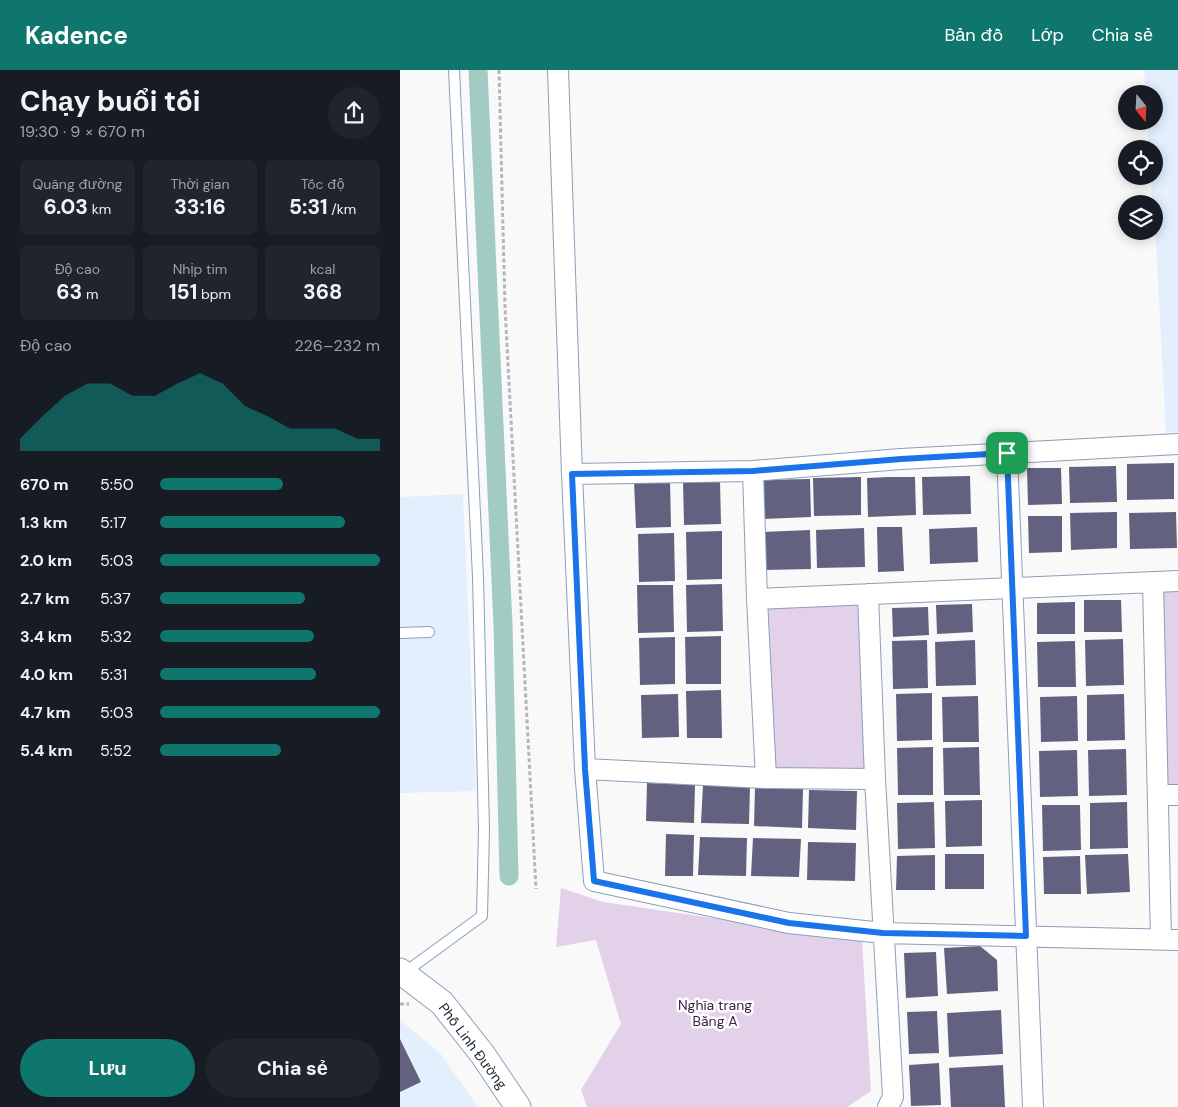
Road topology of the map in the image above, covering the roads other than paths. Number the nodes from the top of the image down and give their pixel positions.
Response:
1 (454, 70) edge
2 (558, 70) edge
3 (1178, 444) edge
4 (1007, 453) junction
5 (753, 471) junction
6 (572, 474) junction
7 (1178, 581) edge
8 (1152, 582) junction
9 (1013, 588) junction
10 (868, 594) junction
11 (757, 599) junction
12 (429, 632) dead end
13 (400, 633) edge
14 (585, 769) junction
15 (766, 778) junction
16 (875, 779) junction
17 (1158, 795) junction
18 (1178, 795) edge
19 (883, 933) junction
20 (1026, 936) junction
21 (1169, 940) edge
22 (402, 972) edge
23 (518, 1107) edge
24 (888, 1107) edge
25 (1033, 1107) edge

1 - 22 lane
2 - 6 street
3 - 4 street
4 - 5 street
4 - 9 street
5 - 6 street
5 - 11 street
6 - 14 street
7 - 8 street
8 - 9 street
8 - 17 street
9 - 10 street
9 - 20 street
10 - 11 street
10 - 16 street
11 - 15 street
12 - 13 lane
14 - 15 street
14 - 19 street
15 - 16 street
16 - 19 street
17 - 18 street
17 - 21 street
19 - 20 street
19 - 24 street
20 - 21 street
20 - 25 street
22 - 23 street, Phố Linh Đường

